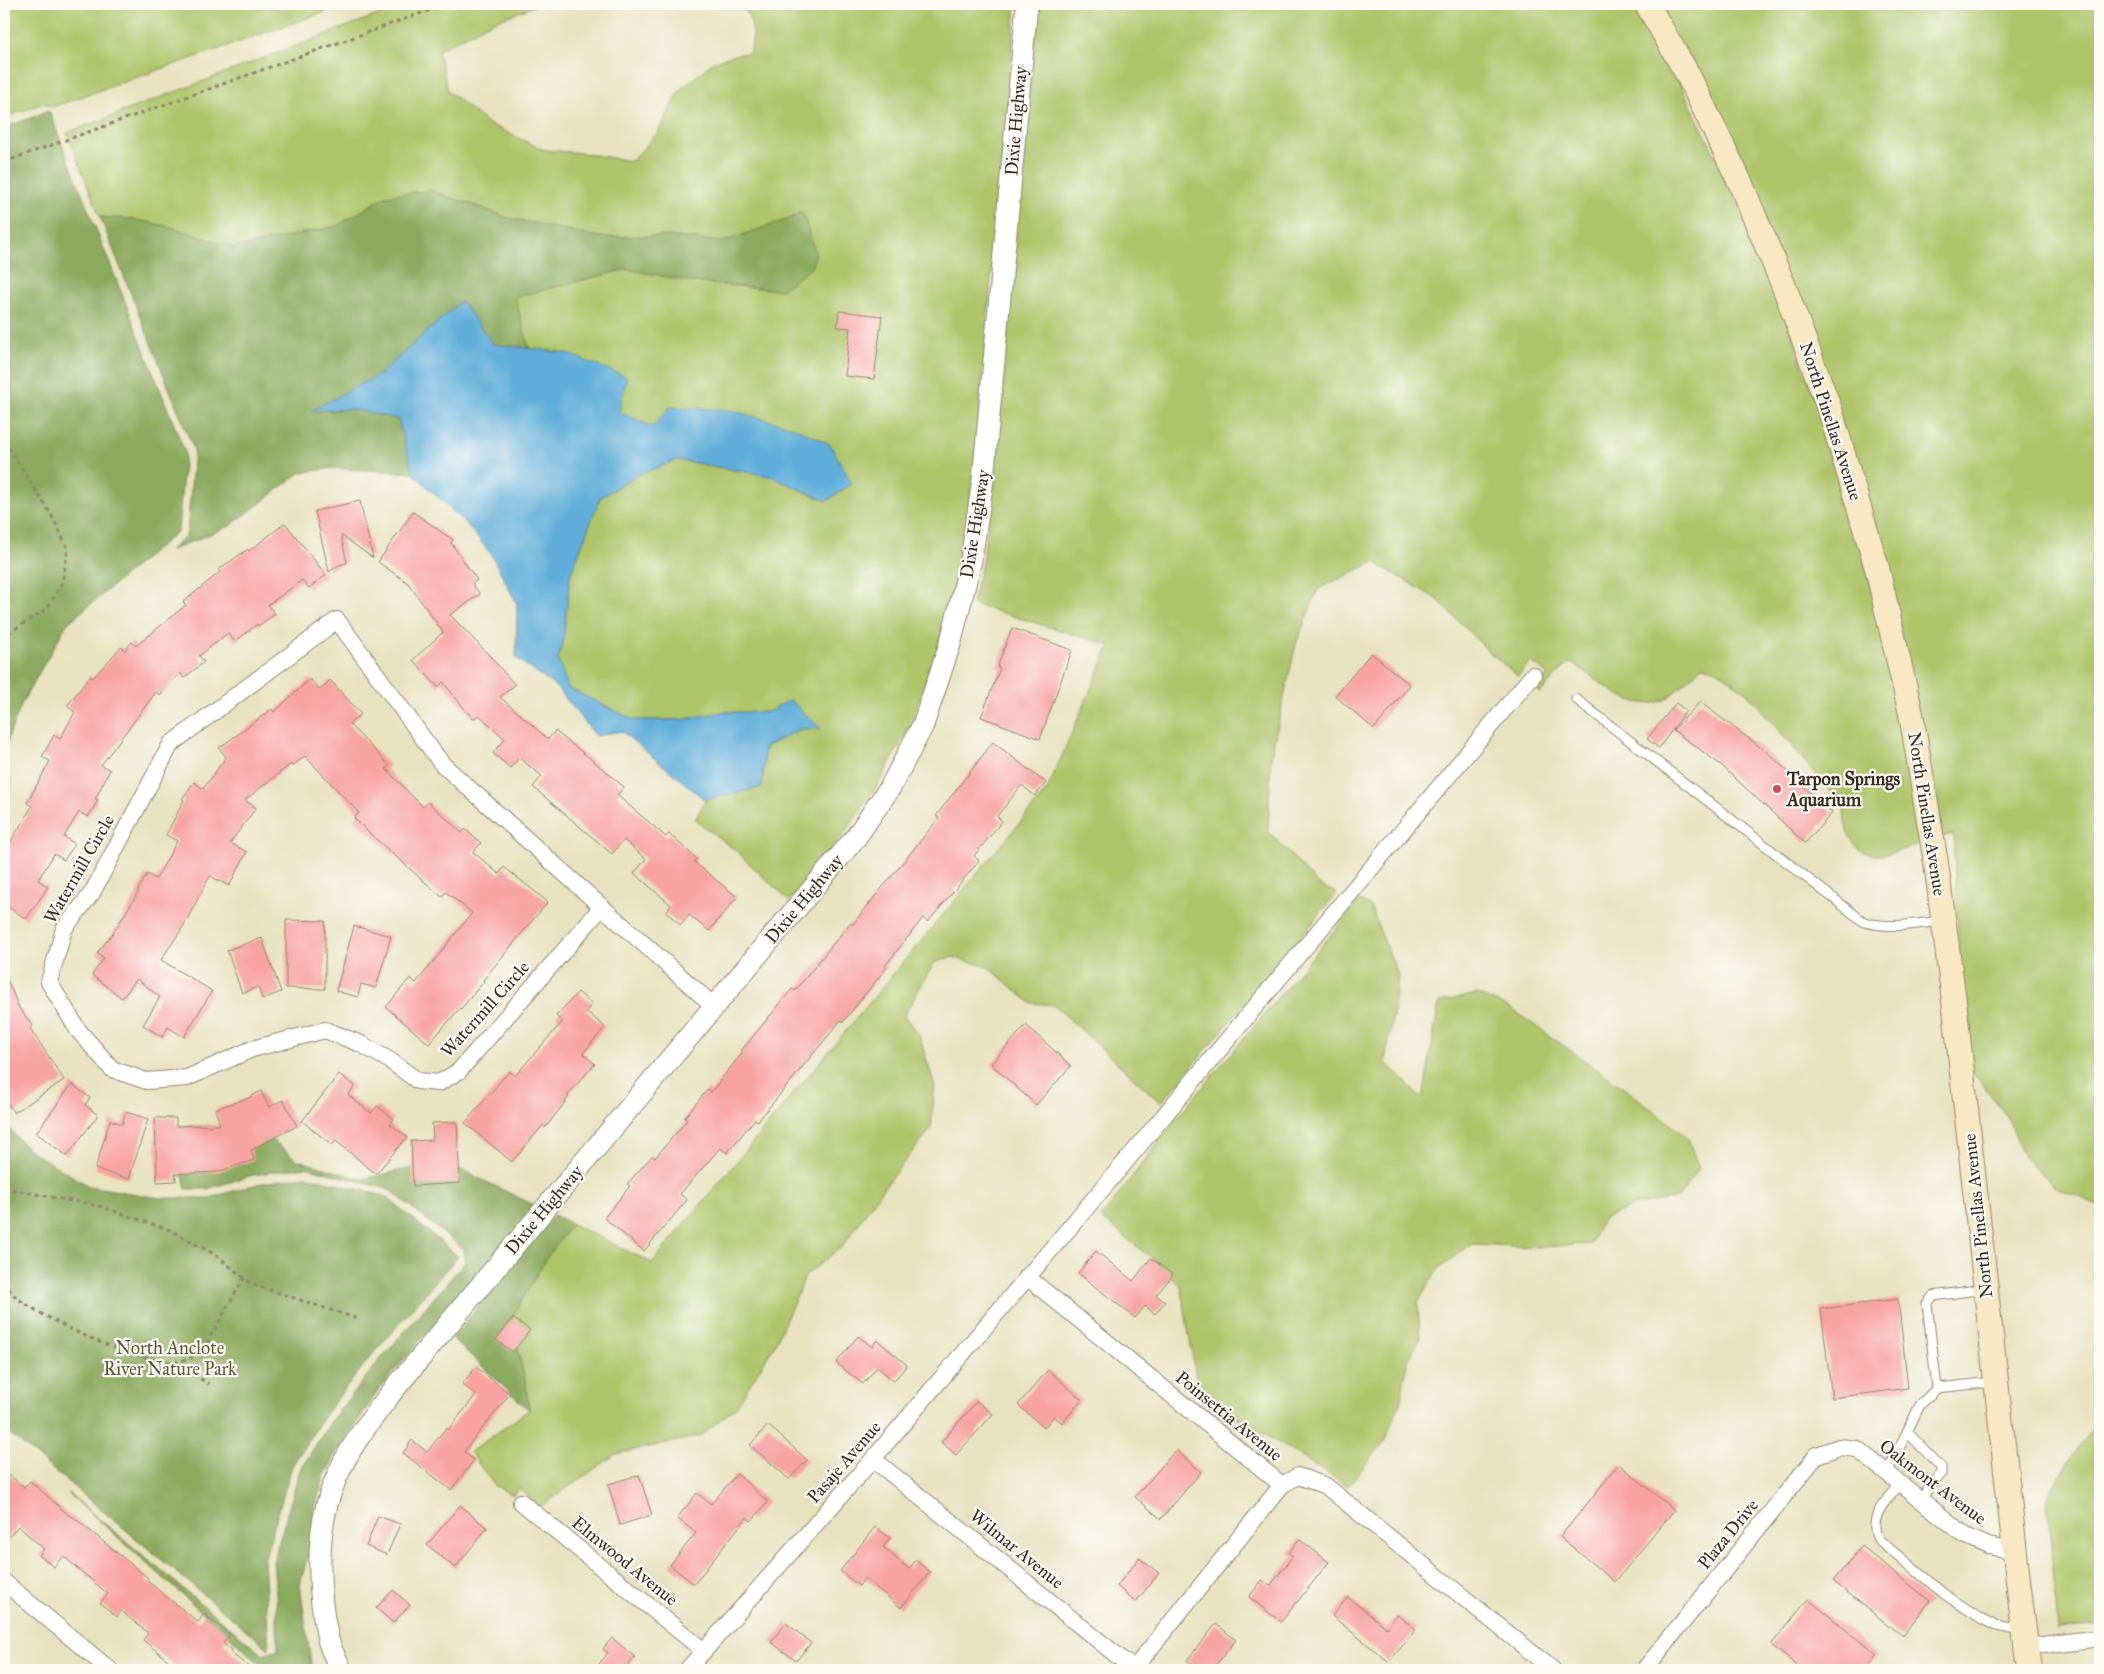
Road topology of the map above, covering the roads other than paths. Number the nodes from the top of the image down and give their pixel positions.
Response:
1 (1027, 4) edge
2 (1647, 4) edge
3 (1533, 675) dead end
4 (1576, 700) dead end
5 (602, 907) junction
6 (1944, 921) junction
7 (714, 1007) junction
8 (1027, 1277) junction
9 (1987, 1289) junction
10 (1997, 1382) junction
11 (1937, 1388) junction
12 (1907, 1432) junction
13 (1857, 1449) joint
14 (874, 1459) junction
15 (1894, 1478) junction
16 (1282, 1485) junction
17 (1920, 1499) junction
18 (521, 1502) dead end
19 (2016, 1551) junction
20 (4, 1582) edge
21 (2100, 1638) edge
22 (2026, 1639) junction
23 (704, 1651) junction
24 (110, 1670) edge
25 (342, 1670) edge
26 (687, 1670) edge
27 (1134, 1670) edge
28 (1553, 1670) edge
29 (1644, 1670) edge
30 (2029, 1670) edge

1 - 7 street, Dixie Highway
2 - 6 main road, North Pinellas Avenue
3 - 8 street, Pasaje Avenue
4 - 6 lane
5 - 5 street, Watermill Circle
5 - 7 street, Watermill Circle
6 - 9 main road, North Pinellas Avenue
7 - 25 street, Dixie Highway
8 - 14 street, Pasaje Avenue
8 - 16 street, Poinsettia Avenue
9 - 10 main road, North Pinellas Avenue
9 - 11 lane
10 - 11 lane
10 - 19 main road, North Pinellas Avenue
11 - 12 lane
12 - 15 lane
12 - 17 lane
13 - 15 street, Oakmont Avenue
13 - 29 street, Plaza Drive
14 - 23 street, Pasaje Avenue
14 - 27 street, Wilmar Avenue
15 - 17 street, Oakmont Avenue
15 - 22 lane
16 - 27 street
16 - 28 street, Poinsettia Avenue
17 - 19 street, Oakmont Avenue
18 - 23 street, Elmwood Avenue
19 - 22 main road, North Pinellas Avenue
20 - 24 street
21 - 22 street
22 - 30 main road, North Pinellas Avenue
23 - 26 street, Pasaje Avenue

